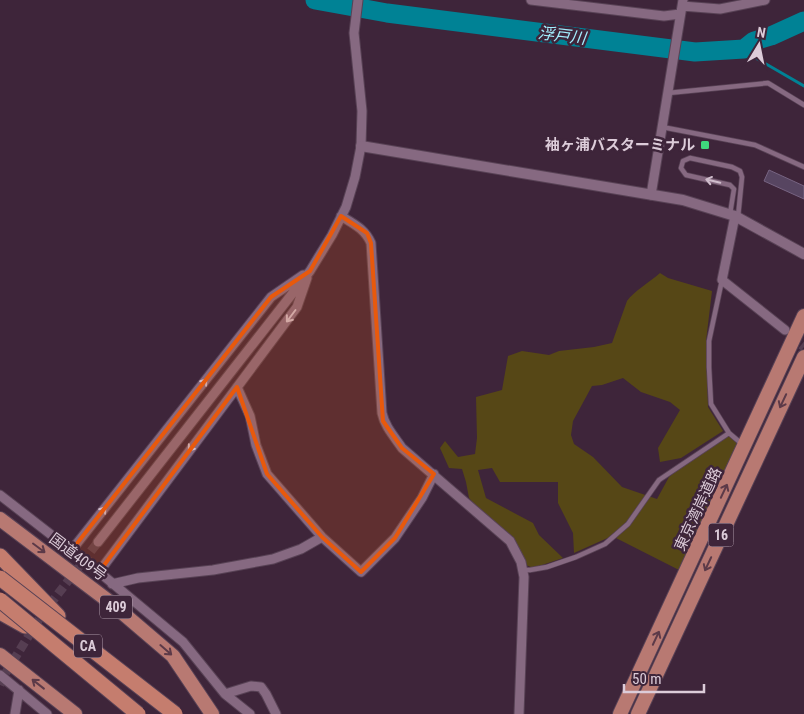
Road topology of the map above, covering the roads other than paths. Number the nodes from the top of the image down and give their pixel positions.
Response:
1 (358, 0) edge
2 (531, 0) edge
3 (764, 0) edge
4 (682, 7) edge
5 (668, 93) junction
6 (804, 105) edge
7 (662, 127) junction
8 (361, 146) junction
9 (804, 167) edge
10 (651, 195) junction
11 (341, 216) junction
12 (734, 216) junction
13 (804, 254) edge
14 (310, 271) junction
15 (722, 280) junction
16 (804, 316) edge
17 (785, 330) tunnel mouth
18 (804, 357) edge
19 (237, 387) junction
20 (729, 433) junction
21 (745, 445) junction
22 (434, 474) junction
23 (0, 495) edge
24 (0, 519) edge
25 (322, 536) junction
26 (98, 542) tunnel mouth
27 (71, 551) junction
28 (0, 556) edge
29 (522, 570) junction
30 (99, 572) junction
31 (0, 578) edge
32 (112, 584) junction
33 (0, 600) edge
34 (0, 612) edge
35 (0, 655) edge
36 (0, 675) edge
37 (19, 690) junction
38 (225, 694) junction
39 (15, 714) edge
40 (46, 714) edge
41 (75, 714) edge
42 (138, 714) edge
43 (148, 714) edge
44 (174, 714) edge
45 (212, 714) edge
46 (250, 714) edge
47 (276, 714) edge
48 (519, 714) edge
49 (620, 714) edge
50 (638, 714) edge

1 - 8 street
2 - 4 street
3 - 4 street
4 - 5 street
5 - 6 lane
5 - 7 street
7 - 9 lane
7 - 10 street
8 - 10 street
8 - 11 street
10 - 12 street
11 - 14 street
11 - 22 street
12 -> 12 lane
12 - 13 street
12 - 15 street
14 -> 19 street
14 - 26 street
27 -> 14 street
15 - 17 street
15 - 20 lane
16 - 21 highway, 東京湾岸道路 / 16
18 -> 50 highway, 16
19 - 25 street
19 -> 30 street
20 - 21 lane
20 - 29 lane
49 -> 21 highway, 東京湾岸道路 / 16
22 - 25 street
22 - 29 street
23 - 27 street
24 -> 45 highway, 国道409号 / 409
25 - 32 street
27 - 30 street
28 - 44 highway
29 - 48 street
30 - 32 street
31 - 44 highway, CA, bridge
32 - 38 street
33 - 42 highway, CA, bridge
34 - 43 highway
41 -> 35 highway
36 - 37 street
37 - 39 street
37 - 40 street
38 - 46 street
38 - 47 street

